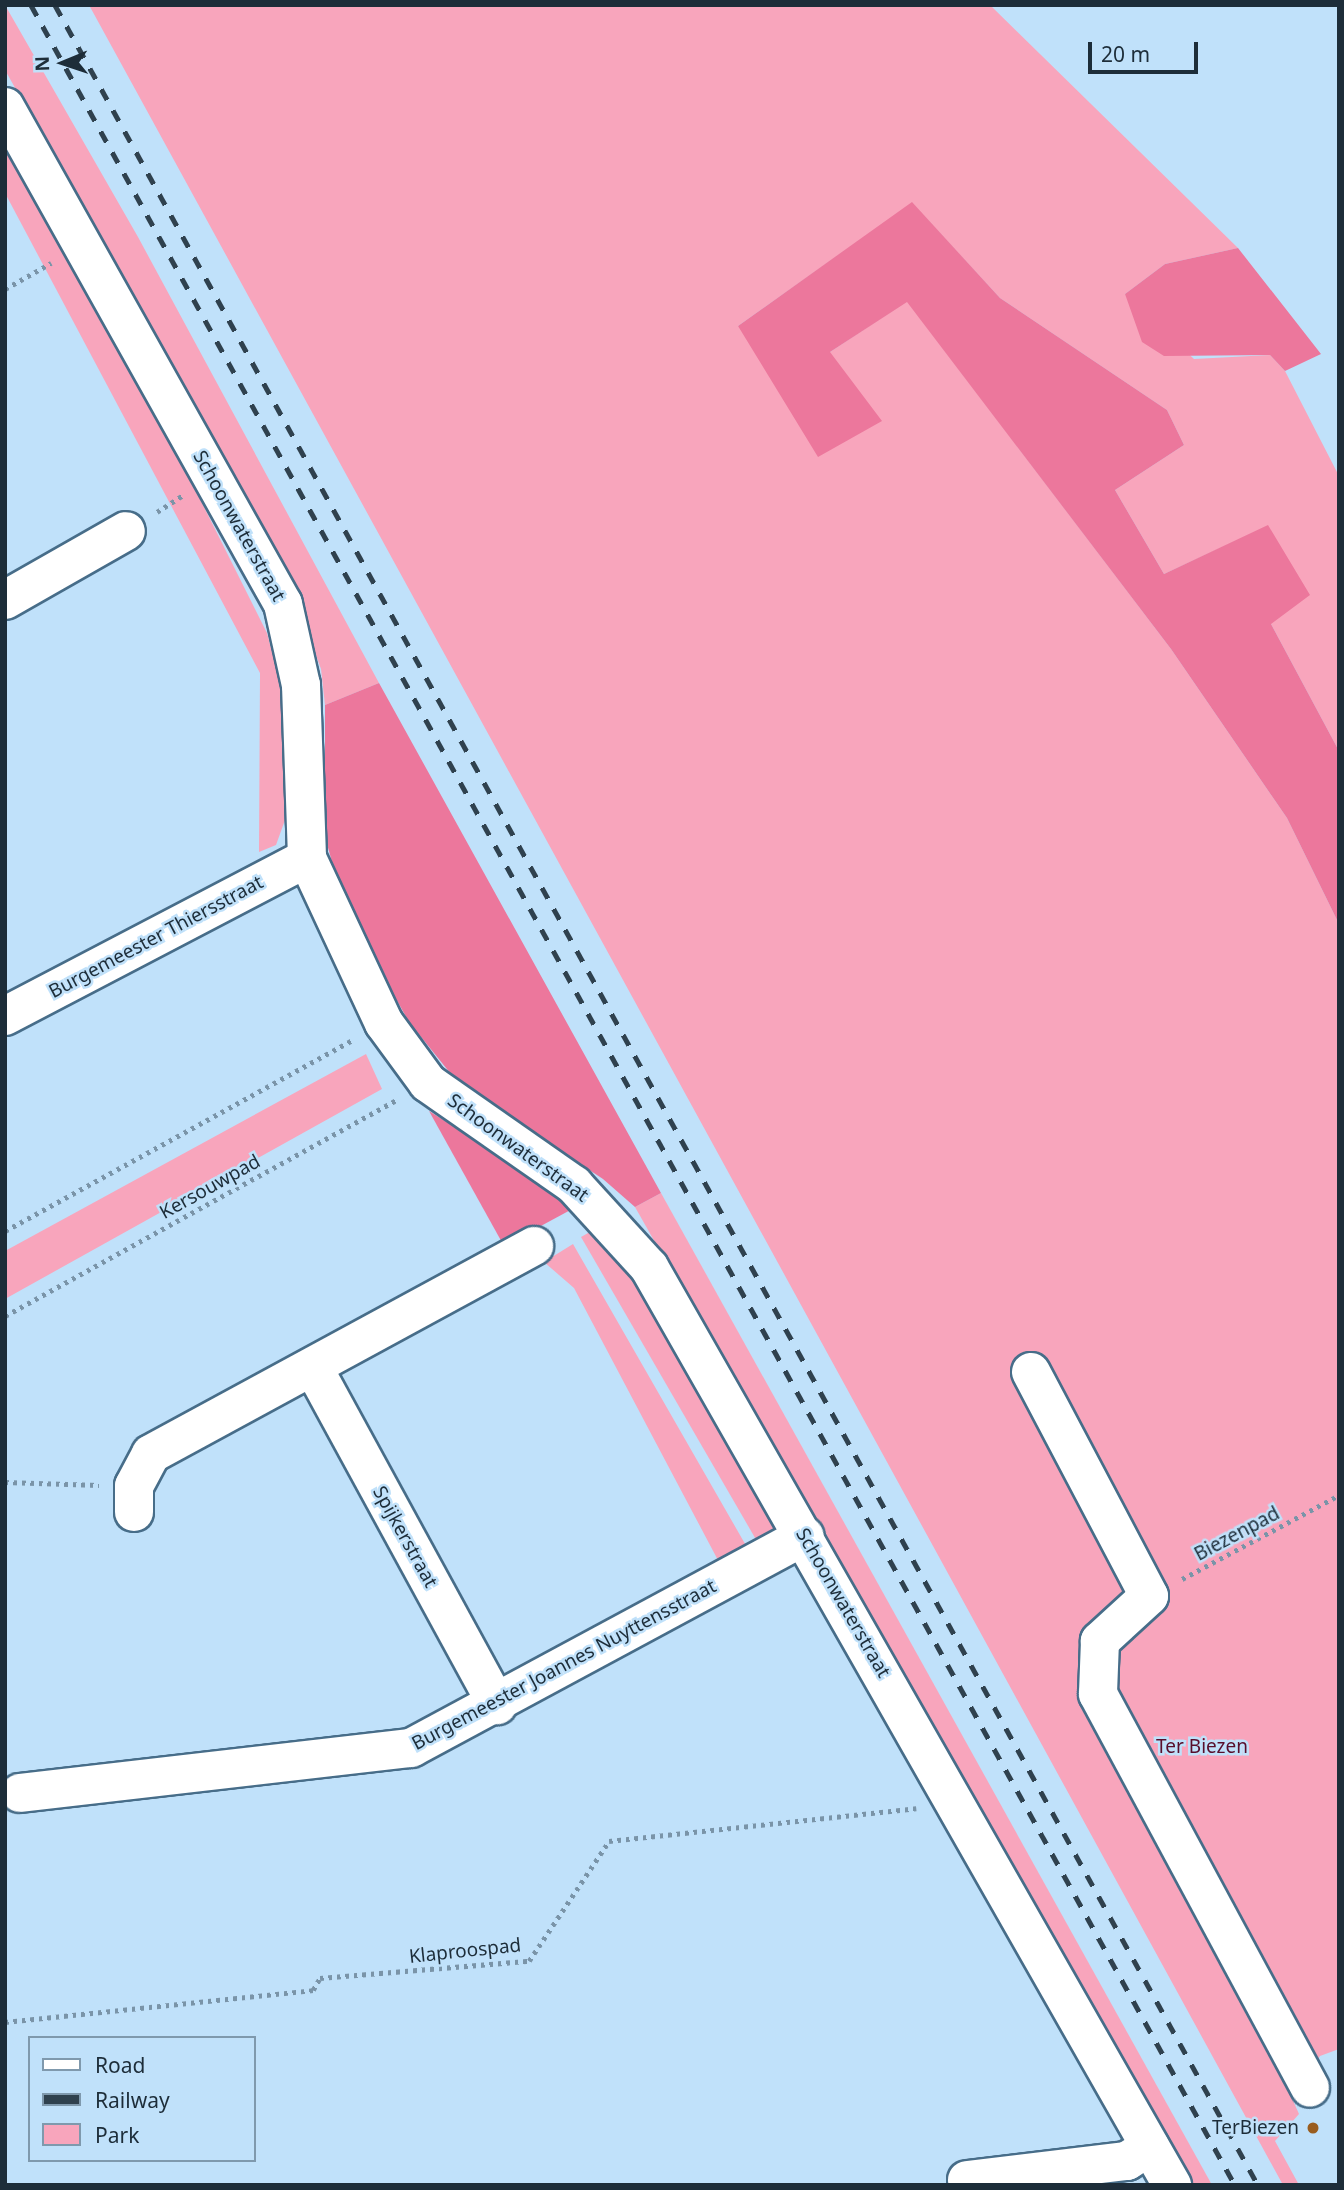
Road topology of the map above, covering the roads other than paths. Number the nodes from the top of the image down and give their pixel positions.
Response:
1 (5, 107) edge
2 (126, 531) road end
3 (5, 600) edge
4 (307, 858) junction
5 (5, 1016) edge
6 (534, 1246) dead end
7 (314, 1369) junction
8 (1031, 1372) dead end
9 (134, 1499) road end
10 (805, 1536) junction
11 (497, 1705) junction
12 (20, 1793) dead end
13 (1310, 2088) dead end
14 (1150, 2146) junction
15 (967, 2180) dead end
16 (1172, 2185) edge

1 - 4 street, Schoonwaterstraat
2 - 3 street
4 - 5 street, Burgemeester Thiersstraat
4 - 10 street, Schoonwaterstraat
6 - 7 street
7 - 9 street
7 - 11 street, Spijkerstraat
8 - 13 street
10 - 11 street, Burgemeester Joannes Nuyttensstraat
10 - 14 street, Schoonwaterstraat
11 - 12 street, Burgemeester Joannes Nuyttensstraat
14 - 15 street
14 - 16 street, Schoonwaterstraat

